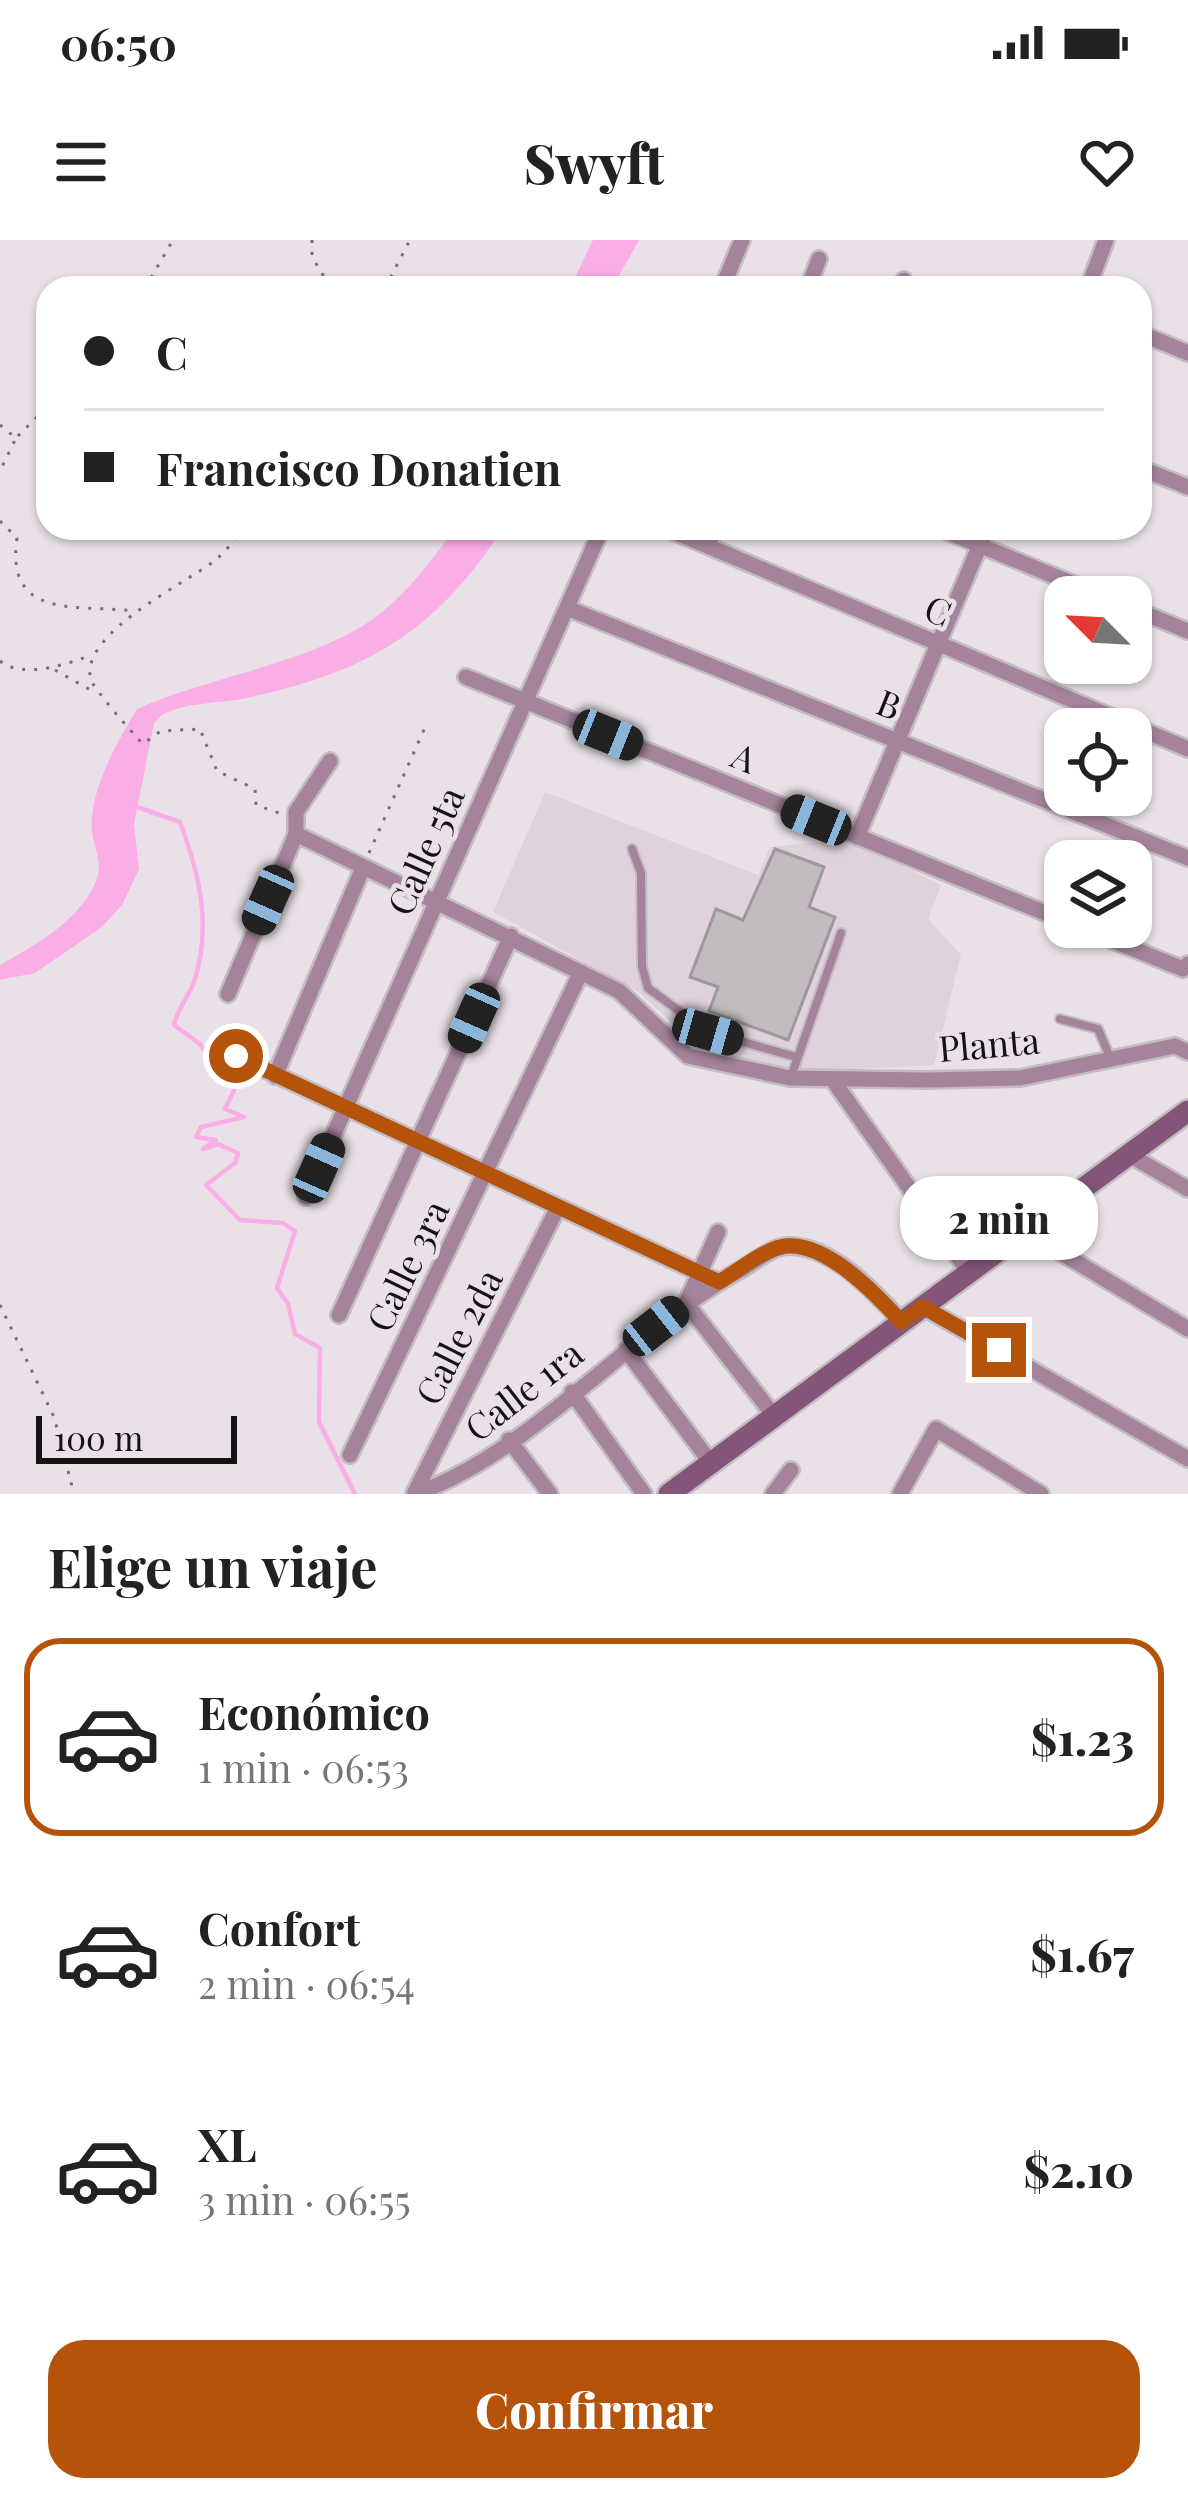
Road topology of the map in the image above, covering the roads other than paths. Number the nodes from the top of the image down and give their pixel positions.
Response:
1 (742, 240) edge
2 (1106, 240) edge
3 (819, 259) dead end
4 (727, 276) edge
5 (813, 276) edge
6 (1092, 276) edge
7 (1152, 338) edge
8 (1188, 353) edge
9 (1152, 473) edge
10 (1188, 488) edge
11 (597, 540) edge
12 (694, 540) edge
13 (710, 540) edge
14 (968, 540) edge
15 (982, 540) edge
16 (980, 545) junction
17 (708, 546) junction
18 (1055, 576) edge
19 (567, 608) junction
20 (1152, 616) edge
21 (1188, 631) edge
22 (940, 644) junction
23 (466, 677) dead end
24 (525, 701) junction
25 (900, 741) junction
26 (1188, 749) edge
27 (330, 760) dead end
28 (296, 826) junction
29 (857, 836) junction
30 (632, 850) dead end
31 (1188, 858) edge
32 (362, 870) junction
33 (436, 903) junction
34 (1044, 912) edge
35 (841, 933) dead end
36 (511, 937) junction
37 (1135, 948) edge
38 (1185, 967) edge
39 (581, 972) junction
40 (228, 994) dead end
41 (1060, 1019) dead end
42 (1188, 1052) edge
43 (236, 1056) dead end
44 (796, 1057) junction
45 (1110, 1057) junction
46 (274, 1076) junction
47 (790, 1078) junction
48 (832, 1079) junction
49 (346, 1108) junction
50 (1188, 1111) edge
51 (418, 1142) junction
52 (1127, 1154) junction
53 (485, 1173) junction
54 (1188, 1190) edge
55 (306, 1198) dead end
56 (559, 1207) junction
57 (1023, 1230) junction
58 (718, 1232) dead end
59 (968, 1271) junction
60 (699, 1273) junction
61 (719, 1282) junction
62 (686, 1303) junction
63 (923, 1307) junction
64 (339, 1315) dead end
65 (901, 1322) junction
66 (1188, 1329) edge
67 (626, 1350) junction
68 (572, 1392) junction
69 (775, 1417) junction
70 (509, 1440) junction
71 (350, 1455) dead end
72 (1188, 1459) edge
73 (711, 1463) junction
74 (791, 1470) dead end
75 (456, 1488) edge
76 (680, 1492) edge
77 (414, 1494) edge
78 (550, 1494) edge
79 (644, 1494) edge
80 (773, 1494) edge
81 (899, 1494) edge
82 (1042, 1494) edge

1 - 4 street
2 - 6 street
3 - 5 street
7 - 8 street
9 - 10 street
11 - 19 street, Calle 5ta
12 - 17 street, C
13 - 17 street
14 - 16 street
15 - 16 street
16 - 18 street
16 - 22 street
17 - 22 street, C
19 - 24 street, Calle 5ta
19 - 25 street, B
20 - 21 street
22 - 25 street
22 - 26 street, C
23 - 24 street, A
24 - 29 street, A
24 - 33 street, Calle 5ta
25 - 29 street
25 - 31 street, B
27 - 28 street
28 - 32 street
28 - 40 street
29 - 34 street, A
30 - 44 lane
32 - 33 street
32 - 46 street
33 - 36 street
33 - 49 street, Calle 5ta
35 - 44 lane
36 - 39 street
36 - 51 street
37 - 38 street
39 - 47 street
39 - 53 street, Calle 3ra
41 - 45 lane
42 - 45 street, Planta
43 - 46 street
44 - 47 lane
45 - 48 street, Planta
46 - 49 street
47 - 48 street, Planta
48 - 59 street
49 - 51 street
49 - 55 street, Calle 5ta
50 - 52 street
51 - 53 street
51 - 64 street
52 - 54 street
52 - 57 street
53 - 56 street
53 - 71 street, Calle 3ra
56 - 60 street
56 - 77 street, Calle 2da
57 - 59 street
57 - 66 street
58 - 60 street
59 - 63 street
60 - 61 street
60 - 62 street
61 - 62 street, Calle 1ra
61 - 65 street, Calle 1ra
62 - 67 street, Calle 1ra
62 - 69 street
63 - 65 street
63 - 72 street
65 - 69 street
67 - 68 street, Calle 1ra
67 - 73 street
68 - 70 street, Calle 1ra
68 - 79 street
69 - 73 street
70 - 75 street, Calle 1ra
70 - 78 street
73 - 76 street
74 - 80 street
75 - 77 street, Calle 1ra
81 - 82 street

